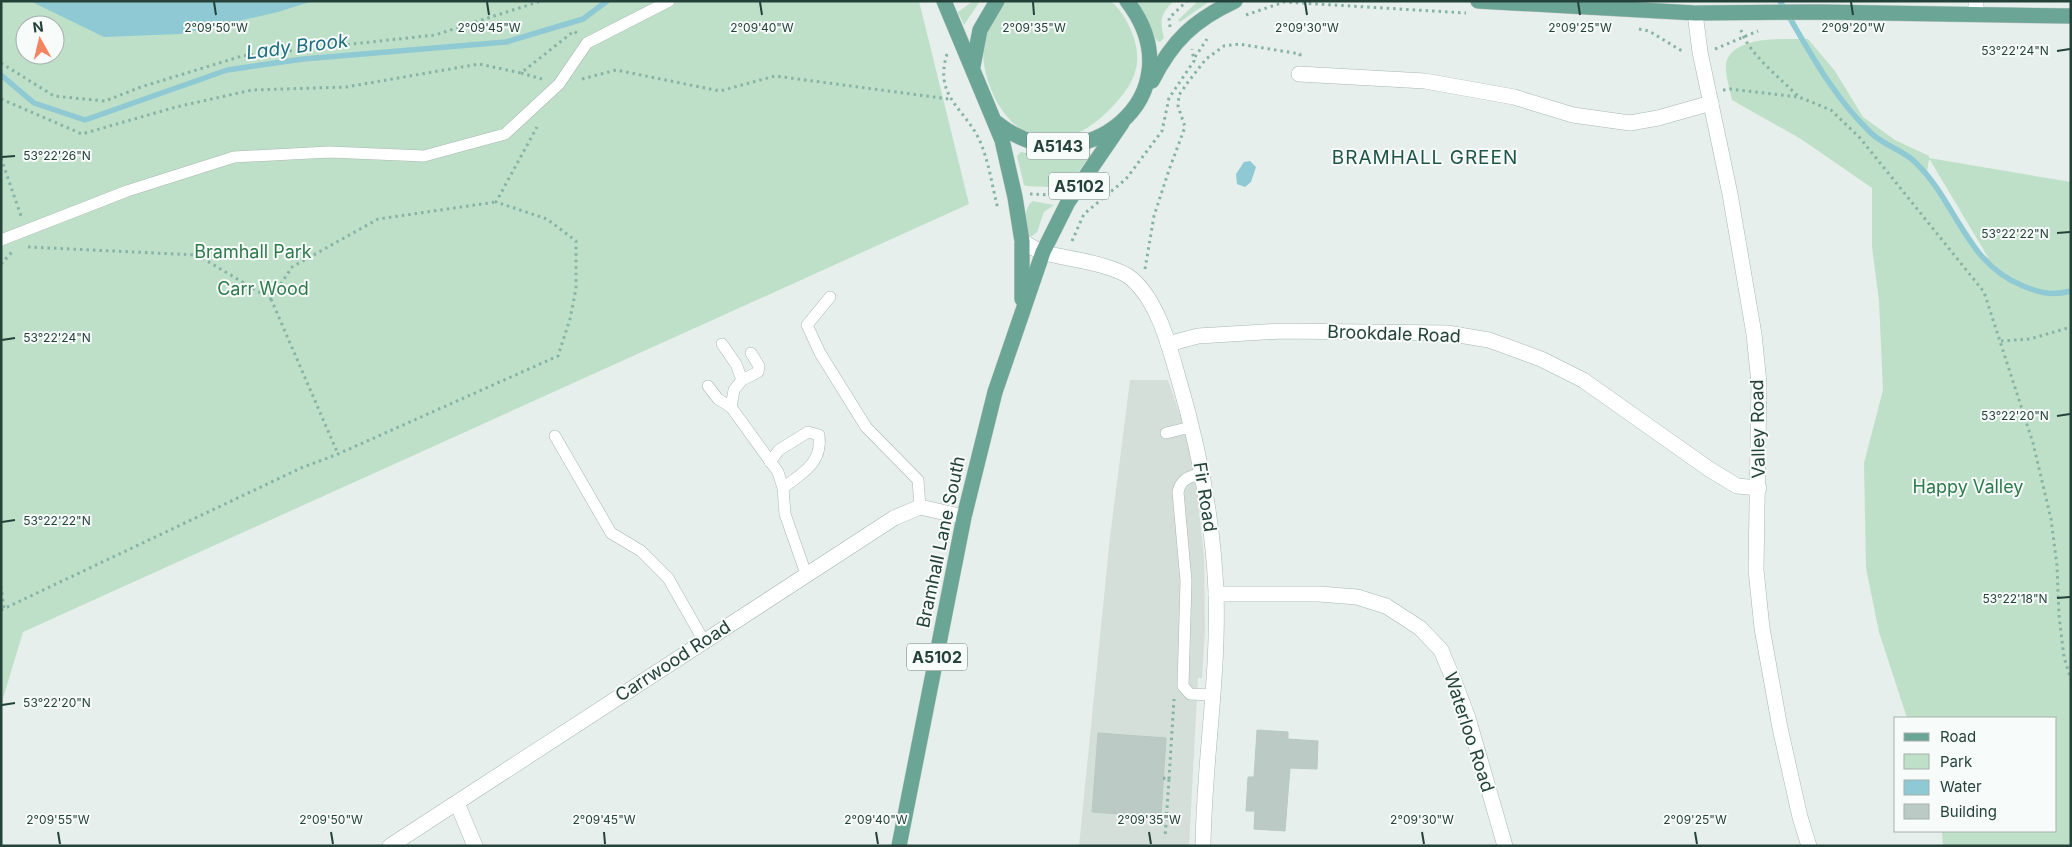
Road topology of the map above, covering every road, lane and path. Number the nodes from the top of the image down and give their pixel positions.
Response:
1 (541, 1) edge
2 (669, 1) edge
3 (944, 1) edge
4 (997, 1) edge
5 (1128, 1) edge
6 (1235, 1) edge
7 (1478, 1) edge
8 (1284, 2) edge
9 (1508, 2) edge
10 (1976, 8) edge
11 (1696, 13) junction
12 (1740, 13) junction
13 (1244, 16) dead end
14 (2071, 16) edge
15 (1758, 31) dead end
16 (1210, 35) dead end
17 (1743, 37) junction
18 (1181, 38) junction
19 (587, 43) junction
20 (944, 45) dead end
21 (1710, 51) dead end
22 (1195, 57) junction
23 (1, 63) edge
24 (973, 66) junction
25 (1299, 74) joint
26 (1183, 76) junction
27 (1189, 80) junction
28 (559, 84) junction
29 (1730, 89) dead end
30 (1144, 95) junction
31 (1799, 97) junction
32 (1, 99) edge
33 (949, 99) junction
34 (1710, 103) junction
35 (541, 118) dead end
36 (996, 122) junction
37 (1122, 123) junction
38 (1, 158) edge
39 (1025, 194) dead end
40 (1057, 196) dead end
41 (496, 202) junction
42 (1000, 218) dead end
43 (26, 230) junction
44 (1, 240) edge
45 (1022, 241) junction
46 (26, 247) dead end
47 (1043, 252) junction
48 (1065, 257) junction
49 (1141, 290) junction
50 (830, 297) dead end
51 (271, 299) junction
52 (1023, 308) junction
53 (2071, 327) edge
54 (2001, 341) junction
55 (722, 344) dead end
56 (1168, 344) junction
57 (751, 353) dead end
58 (742, 380) junction
59 (708, 386) dead end
60 (731, 407) junction
61 (1192, 427) junction
62 (1166, 433) dead end
63 (555, 436) dead end
64 (338, 454) junction
65 (770, 462) junction
66 (1203, 472) junction
67 (783, 488) junction
68 (1759, 488) junction
69 (920, 507) junction
70 (964, 517) junction
71 (806, 574) junction
72 (1, 586) edge
73 (1216, 594) junction
74 (3, 609) edge
75 (704, 641) junction
76 (2071, 680) edge
77 (1212, 695) junction
78 (1174, 698) dead end
79 (1163, 778) dead end
80 (1169, 779) junction
81 (457, 803) junction
82 (1165, 838) dead end
83 (390, 846) edge
84 (475, 846) edge
85 (899, 846) edge
86 (1203, 846) edge
87 (1505, 846) edge
88 (1809, 846) edge

1 - 23 path
2 - 19 lane
3 - 24 main road
4 - 24 main road, A5143
5 - 30 main road, A5143
6 - 18 main road, A5143
7 - 9 main road
8 - 13 path
9 - 11 main road
10 - 12 main road
10 - 14 main road
11 - 12 main road
11 - 34 street, Valley Road
12 - 17 path
15 - 17 path
16 - 22 path
17 - 21 path
17 - 31 path
18 - 22 path
18 - 30 main road, A5143
19 - 28 lane
19 - 32 path
20 - 33 path
22 - 26 path
24 - 36 main road, A5143
25 - 27 path
25 - 34 street
26 - 27 path
26 - 48 path
27 - 49 path
28 - 33 path
28 - 43 lane
29 - 31 path
30 - 37 main road, A5143
31 - 54 path
33 - 42 path
34 - 68 street, Valley Road
35 - 41 path
36 - 37 main road, A5143
36 - 45 main road, Bramhall Lane South / A5102
37 - 47 main road, Bramhall Lane South / A5102
38 - 43 path
39 - 40 path
41 - 51 path
41 - 64 path
43 - 44 lane
45 - 47 street, Fir Road
45 - 52 main road, Bramhall Lane South / A5102
46 - 51 path
47 - 48 street, Fir Road
47 - 52 main road, Bramhall Lane South / A5102
48 - 49 street, Fir Road
49 - 56 street, Fir Road
50 - 69 lane
51 - 64 path
52 - 70 main road, Bramhall Lane South / A5102
53 - 54 path
54 - 76 path
55 - 58 lane
56 - 61 street, Fir Road
56 - 68 street, Brookdale Road
57 - 58 lane
58 - 60 lane
59 - 60 lane
60 - 65 lane
61 - 62 lane
61 - 66 street, Fir Road
63 - 75 lane
64 - 74 path
65 - 67 lane
65 - 67 lane
66 - 73 street, Fir Road
66 - 77 lane
67 - 71 lane
68 - 88 street, Valley Road
69 - 70 street
69 - 71 street, Carrwood Road
70 - 85 main road, Bramhall Lane South / A5102
71 - 75 street, Carrwood Road
72 - 74 path
73 - 77 street, Fir Road
73 - 87 street, Waterloo Road
75 - 81 street, Carrwood Road
77 - 86 street, Fir Road
78 - 80 path
79 - 80 path
80 - 82 path
81 - 83 street, Carrwood Road
81 - 84 street

